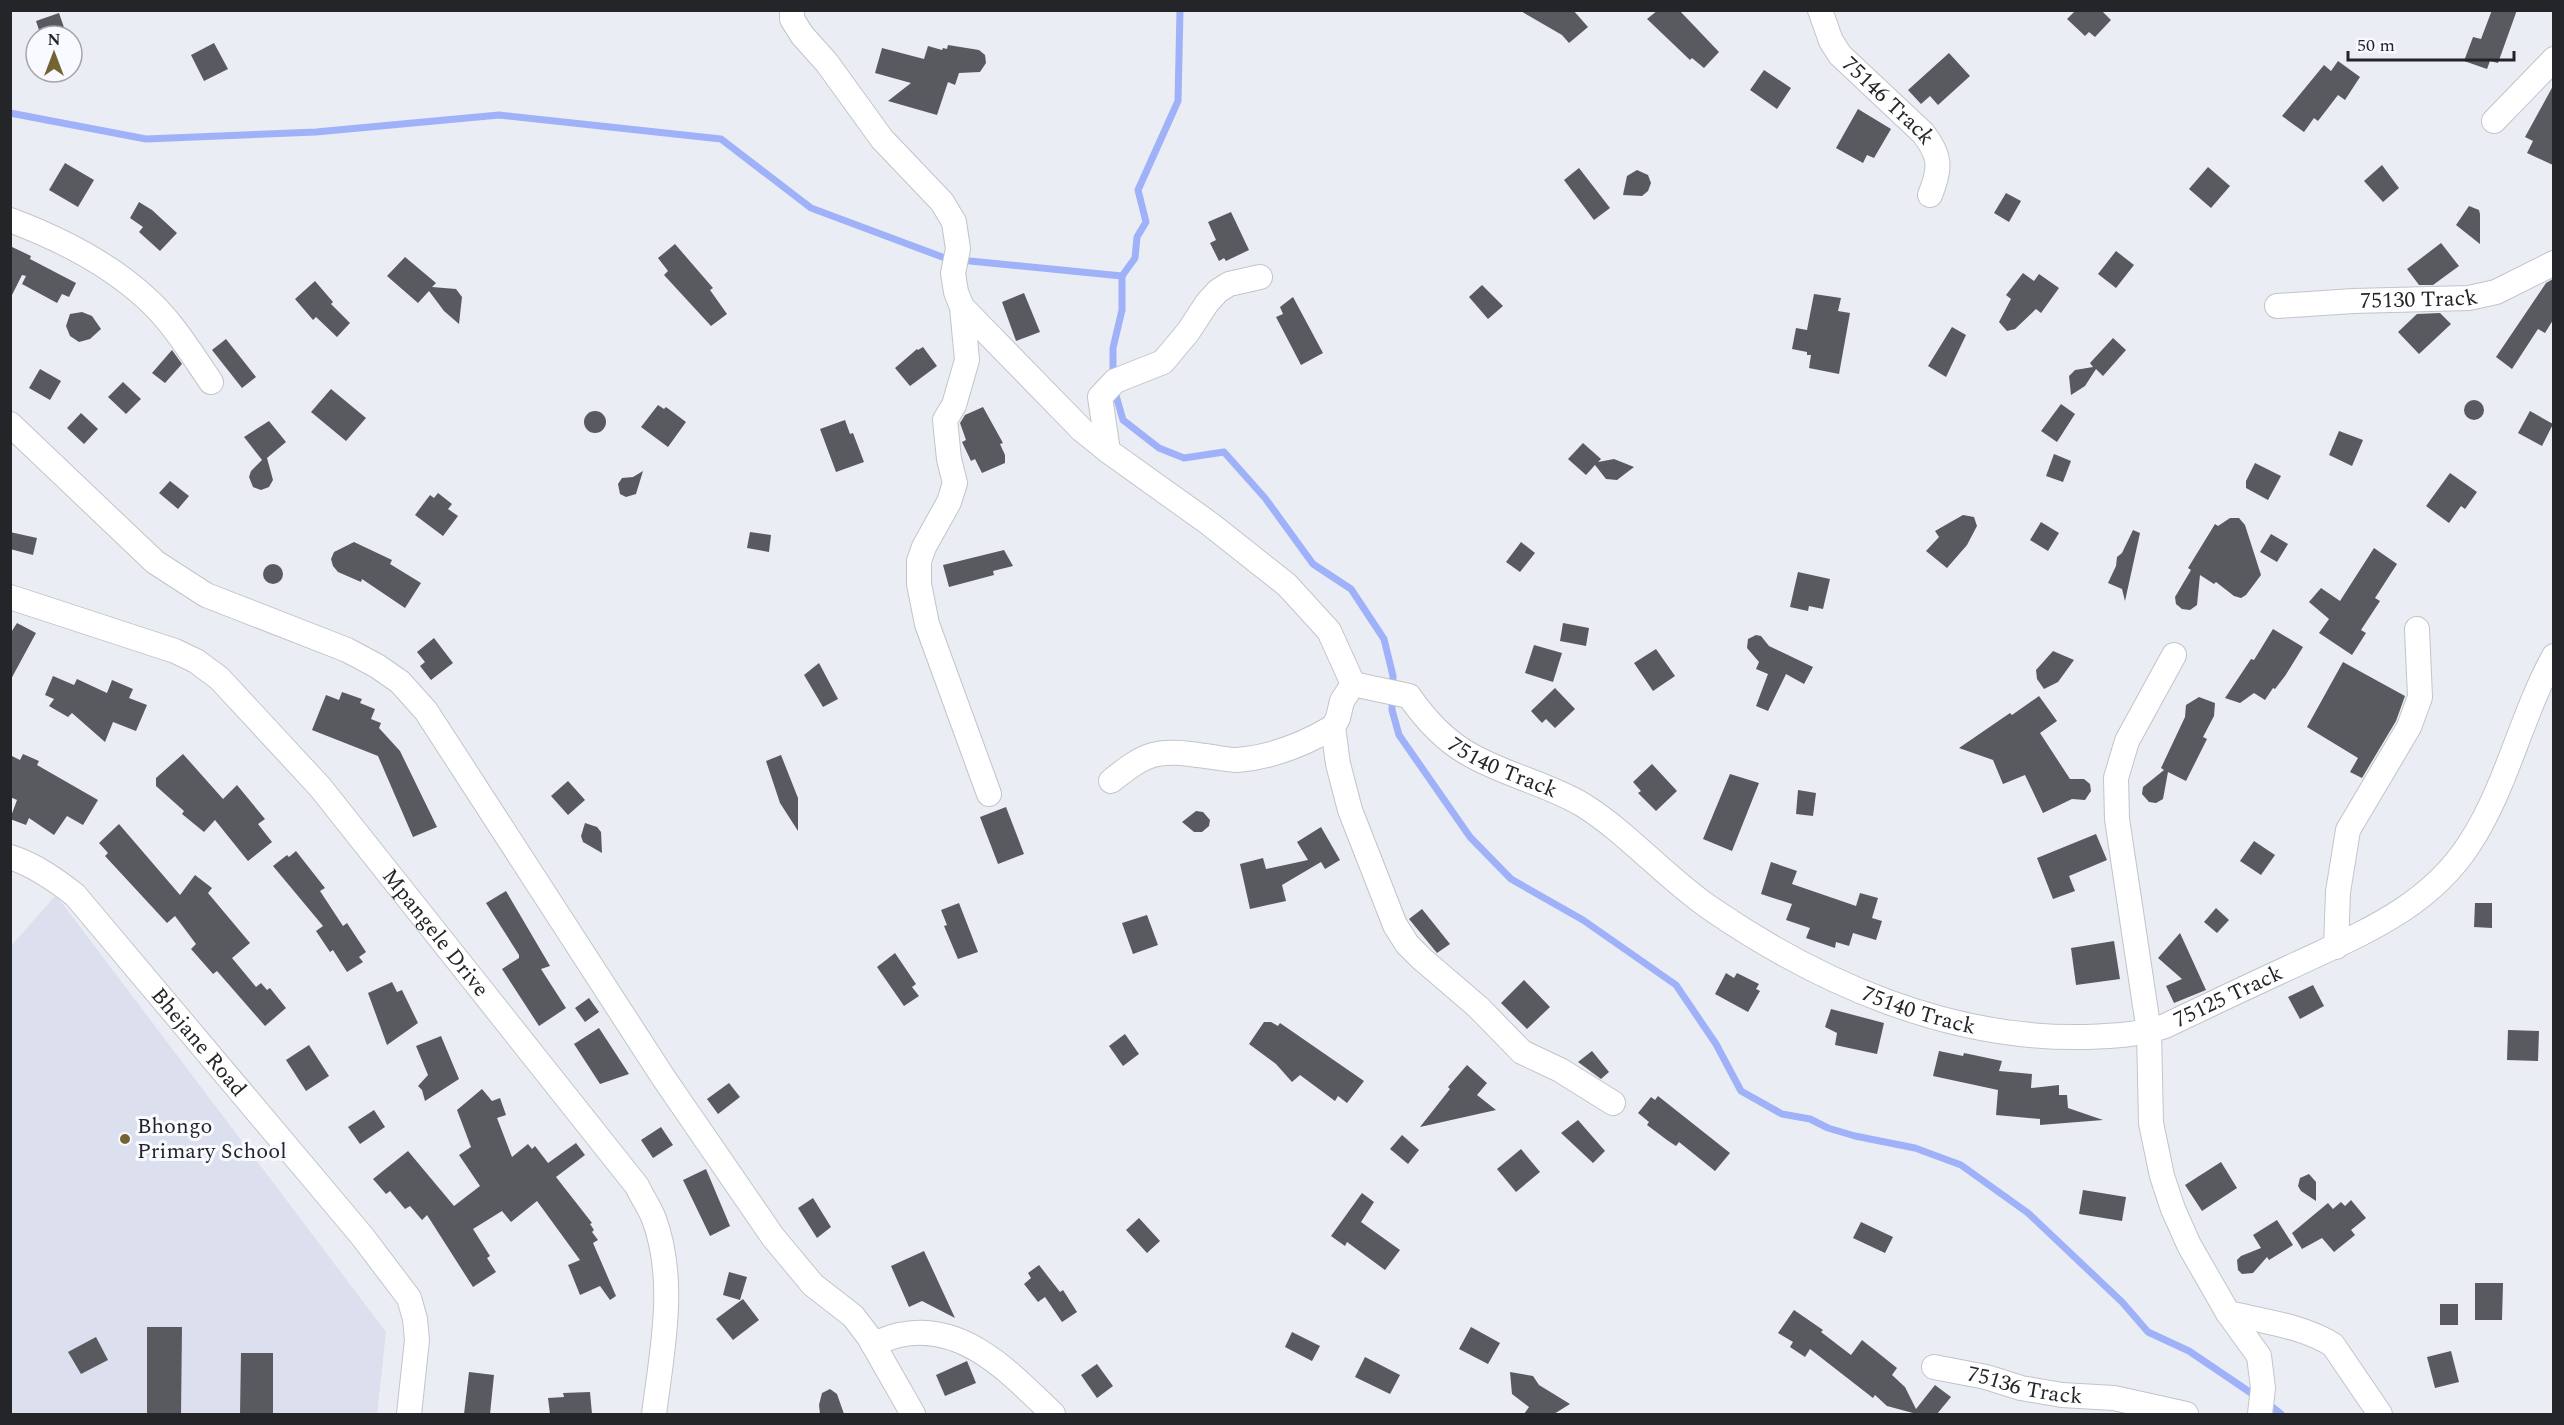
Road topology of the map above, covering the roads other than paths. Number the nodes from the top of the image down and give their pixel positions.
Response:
1 (792, 10) edge
2 (1820, 10) edge
3 (2553, 59) edge
4 (2494, 121) dead end
5 (1930, 195) dead end
6 (10, 220) edge
7 (2553, 263) edge
8 (1260, 277) dead end
9 (2277, 306) dead end
10 (962, 307) junction
11 (211, 382) dead end
12 (10, 424) edge
13 (1108, 452) junction
14 (10, 597) edge
15 (2417, 629) dead end
16 (2174, 655) dead end
17 (2553, 656) edge
18 (1353, 684) junction
19 (1333, 727) junction
20 (1111, 781) dead end
21 (989, 794) dead end
22 (10, 857) edge
23 (2336, 947) junction
24 (2149, 1032) junction
25 (1613, 1102) dead end
26 (2228, 1313) junction
27 (873, 1344) junction
28 (1934, 1367) dead end
29 (2261, 1403) edge
30 (409, 1414) edge
31 (654, 1414) edge
32 (913, 1414) edge
33 (1053, 1414) edge
34 (2186, 1414) edge
35 (2380, 1414) edge

1 - 10 street
2 - 5 street, 75146 Track
3 - 4 street
6 - 11 street
7 - 9 street, 75130 Track
8 - 13 street
10 - 13 street
10 - 21 street
12 - 27 street
13 - 18 street
14 - 31 street, Mpangele Drive
15 - 23 street
16 - 24 street
17 - 23 street, 75125 Track
18 - 19 street
18 - 24 street, 75140 Track
19 - 20 street
19 - 25 street
22 - 30 street, Bhejane Road
23 - 24 street, 75125 Track
24 - 26 street, 75125 Track
26 - 29 street, 75125 Track
26 - 35 street
27 - 32 street
27 - 33 street
28 - 34 street, 75136 Track

